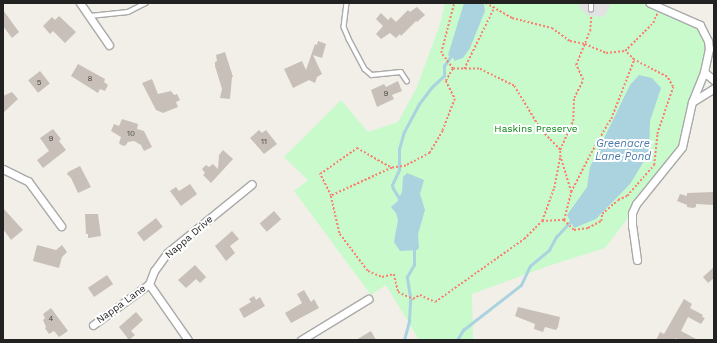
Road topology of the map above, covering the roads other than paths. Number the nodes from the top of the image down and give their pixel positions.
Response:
1 (80, 3) edge
2 (146, 3) edge
3 (347, 3) edge
4 (592, 3) edge
5 (650, 3) edge
6 (591, 10) road end
7 (90, 16) junction
8 (109, 45) dead end
9 (704, 72) junction
10 (714, 80) edge
11 (407, 82) dead end
12 (714, 88) edge
13 (692, 102) junction
14 (3, 169) edge
15 (252, 184) dead end
16 (61, 226) dead end
17 (637, 260) dead end
18 (149, 284) junction
19 (368, 299) dead end
20 (93, 325) dead end
21 (188, 340) edge
22 (301, 340) edge

1 - 7 street
2 - 7 lane
3 - 11 lane
4 - 6 lane
5 - 9 street
7 - 8 street
9 - 10 street
9 - 13 street
12 - 13 street
13 - 17 street
14 - 16 street
15 - 18 street, Nappa Drive
18 - 20 street, Nappa Lane
18 - 21 street
19 - 22 street

